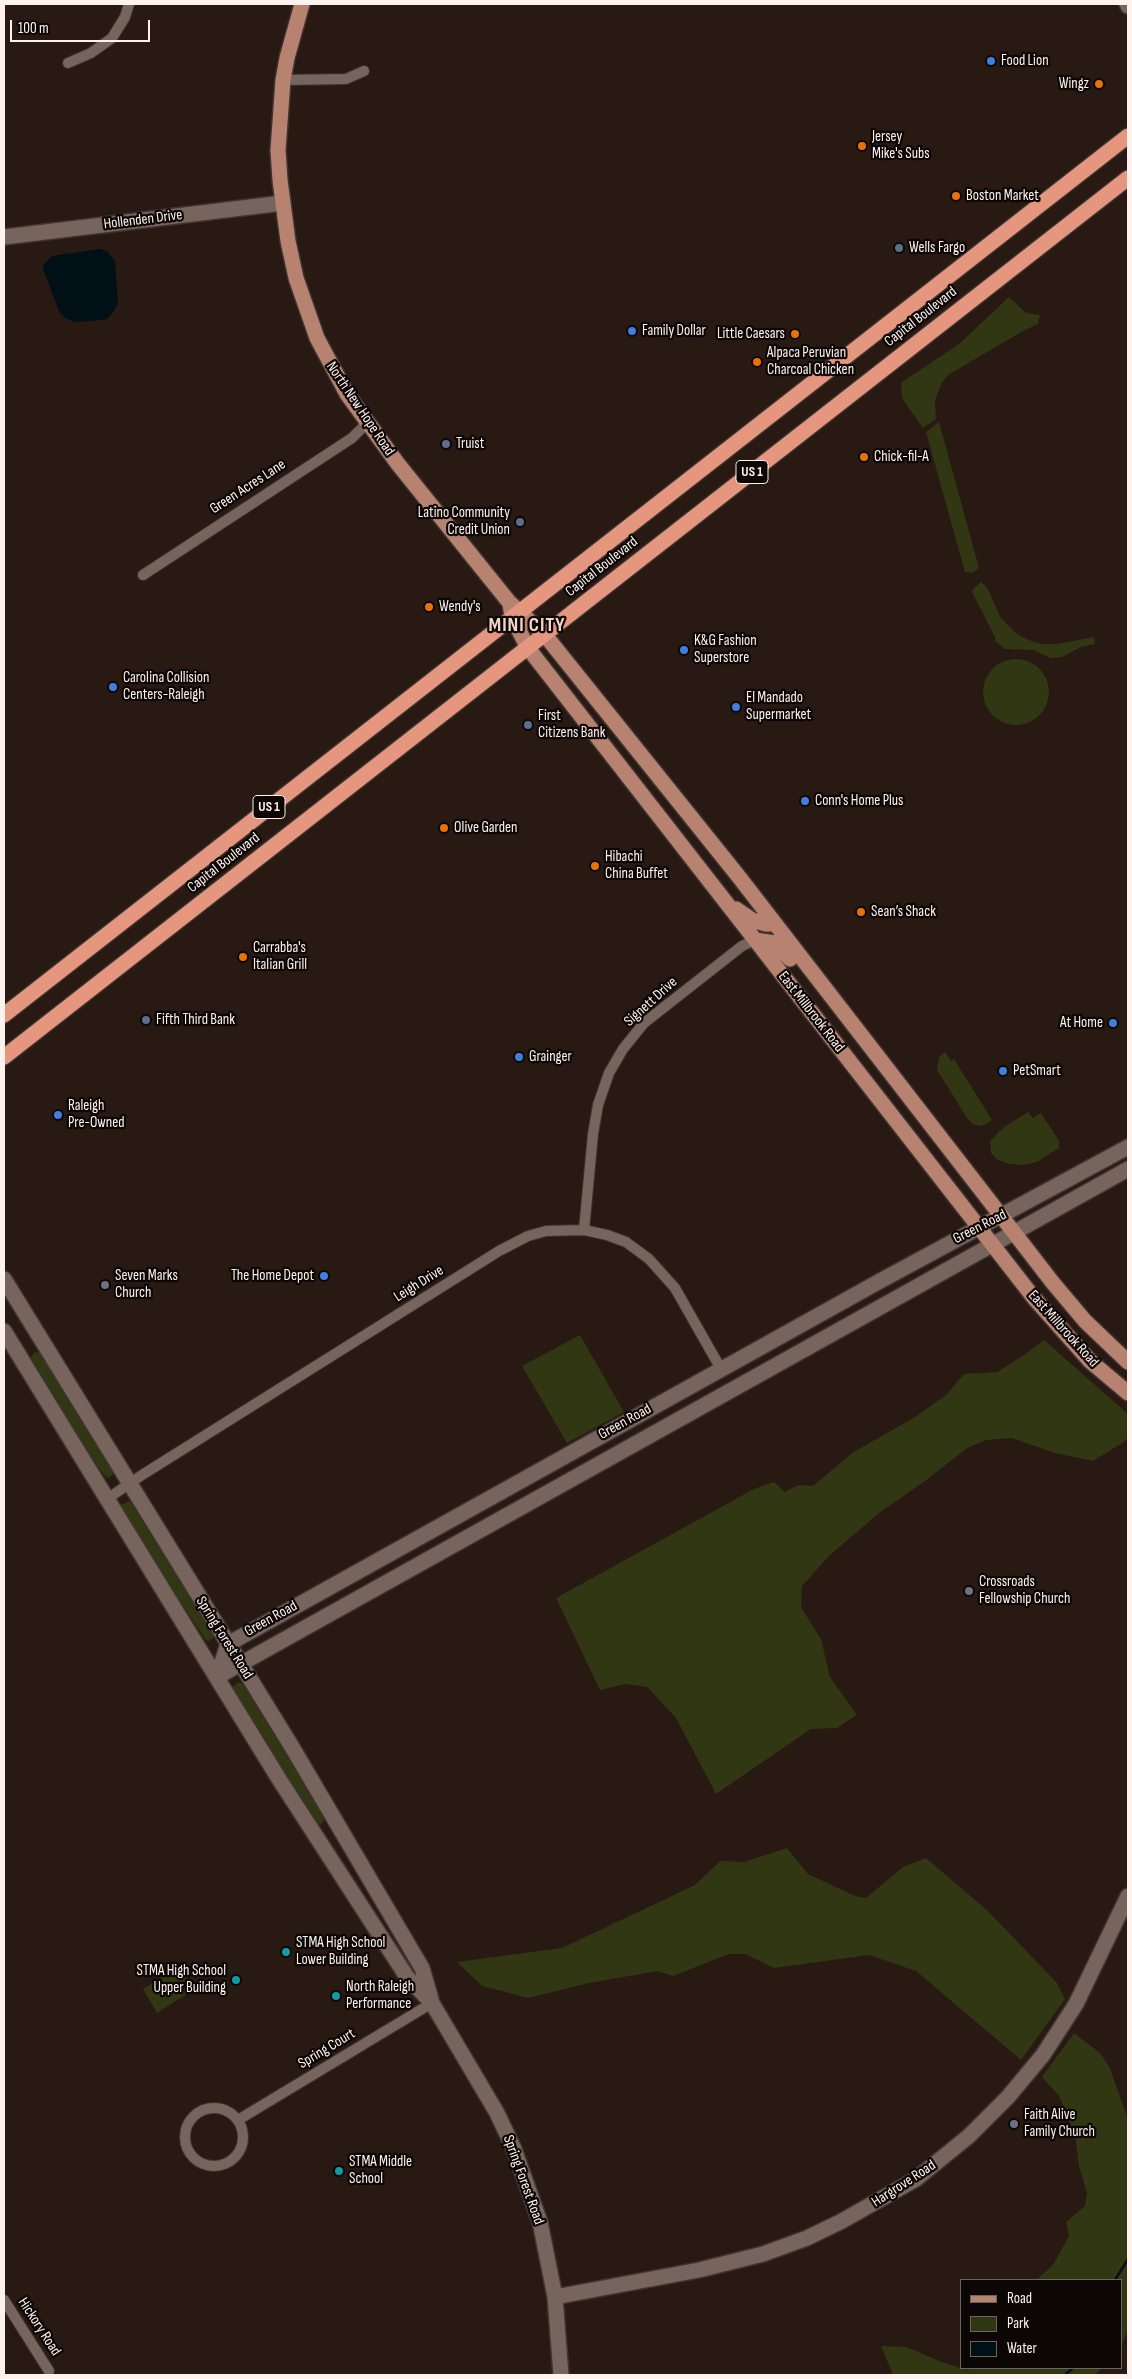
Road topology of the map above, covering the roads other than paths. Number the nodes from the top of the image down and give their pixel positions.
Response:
1 (129, 4) edge
2 (302, 4) edge
3 (68, 63) dead end
4 (364, 71) dead end
5 (283, 80) junction
6 (1128, 136) edge
7 (1128, 178) edge
8 (283, 203) junction
9 (4, 237) edge
10 (367, 423) junction
11 (143, 575) dead end
12 (514, 610) junction
13 (544, 635) junction
14 (528, 648) junction
15 (726, 903) junction
16 (775, 924) junction
17 (755, 940) junction
18 (837, 1002) junction
19 (4, 1015) edge
20 (4, 1058) edge
21 (1128, 1146) edge
22 (1100, 1163) junction
23 (1128, 1169) edge
24 (1109, 1180) junction
25 (1002, 1216) junction
26 (979, 1227) junction
27 (584, 1230) junction
28 (1014, 1233) junction
29 (993, 1245) junction
30 (4, 1279) edge
31 (4, 1331) edge
32 (40, 1338) junction
33 (16, 1351) junction
34 (1128, 1362) edge
35 (721, 1369) junction
36 (734, 1388) junction
37 (1128, 1393) edge
38 (520, 1480) junction
39 (130, 1484) junction
40 (107, 1500) junction
41 (532, 1502) junction
42 (457, 1516) junction
43 (468, 1537) junction
44 (228, 1644) junction
45 (241, 1663) junction
46 (216, 1677) junction
47 (1128, 1896) edge
48 (432, 2003) junction
49 (238, 2120) junction
50 (555, 2297) junction
51 (4, 2300) edge
52 (49, 2371) dead end
53 (561, 2375) edge

1 - 3 street
2 - 5 main road, North New Hope Road
4 - 5 street
5 - 8 main road, North New Hope Road
6 - 12 highway, Capital Boulevard / US 1
7 - 13 highway, Capital Boulevard / US 1
8 - 9 street, Hollenden Drive
8 - 10 main road, North New Hope Road
10 - 11 street, Green Acres Lane
10 - 12 main road, North New Hope Road
12 - 13 main road, North New Hope Road
12 - 14 main road, East Millbrook Road
12 - 19 highway, Capital Boulevard / US 1
13 - 14 highway, Capital Boulevard / US 1
13 - 16 main road, East Millbrook Road
14 - 15 main road, East Millbrook Road
14 - 20 highway, Capital Boulevard / US 1
15 - 16 main road
15 - 17 main road, East Millbrook Road
16 - 18 main road, East Millbrook Road
17 - 18 main road
17 - 26 main road, East Millbrook Road
17 - 27 street, Signett Drive
18 - 25 main road, East Millbrook Road
21 - 22 street, Green Road
22 - 24 street
22 - 25 street, Green Road
23 - 24 street, Green Road
24 - 28 street, Green Road
25 - 26 street, Green Road
25 - 28 main road, East Millbrook Road
26 - 29 main road, East Millbrook Road
26 - 35 street, Green Road
27 - 35 street, Leigh Drive
27 - 39 street, Leigh Drive
28 - 29 street, Green Road
28 - 34 main road, East Millbrook Road
29 - 36 street, Green Road
29 - 37 main road, East Millbrook Road
30 - 32 street, Spring Forest Road
31 - 33 street, Spring Forest Road
32 - 33 street
32 - 39 street, Spring Forest Road
33 - 40 street, Spring Forest Road
35 - 36 street
35 - 38 street, Green Road
36 - 41 street, Green Road
38 - 41 street
38 - 42 street, Green Road
39 - 40 street, Leigh Drive
39 - 44 street, Spring Forest Road
40 - 46 street, Spring Forest Road
41 - 43 street, Green Road
42 - 43 street
42 - 44 street, Green Road
43 - 45 street, Green Road
44 - 45 street, Spring Forest Road
44 - 46 street, Green Road
45 - 46 street, Green Road
45 - 48 street, Spring Forest Road
46 - 48 street, Spring Forest Road
47 - 50 street, Hargrove Road
48 - 49 street, Spring Court
48 - 50 street, Spring Forest Road
49 - 49 street
50 - 53 street, Spring Forest Road
51 - 52 street, Hickory Road

